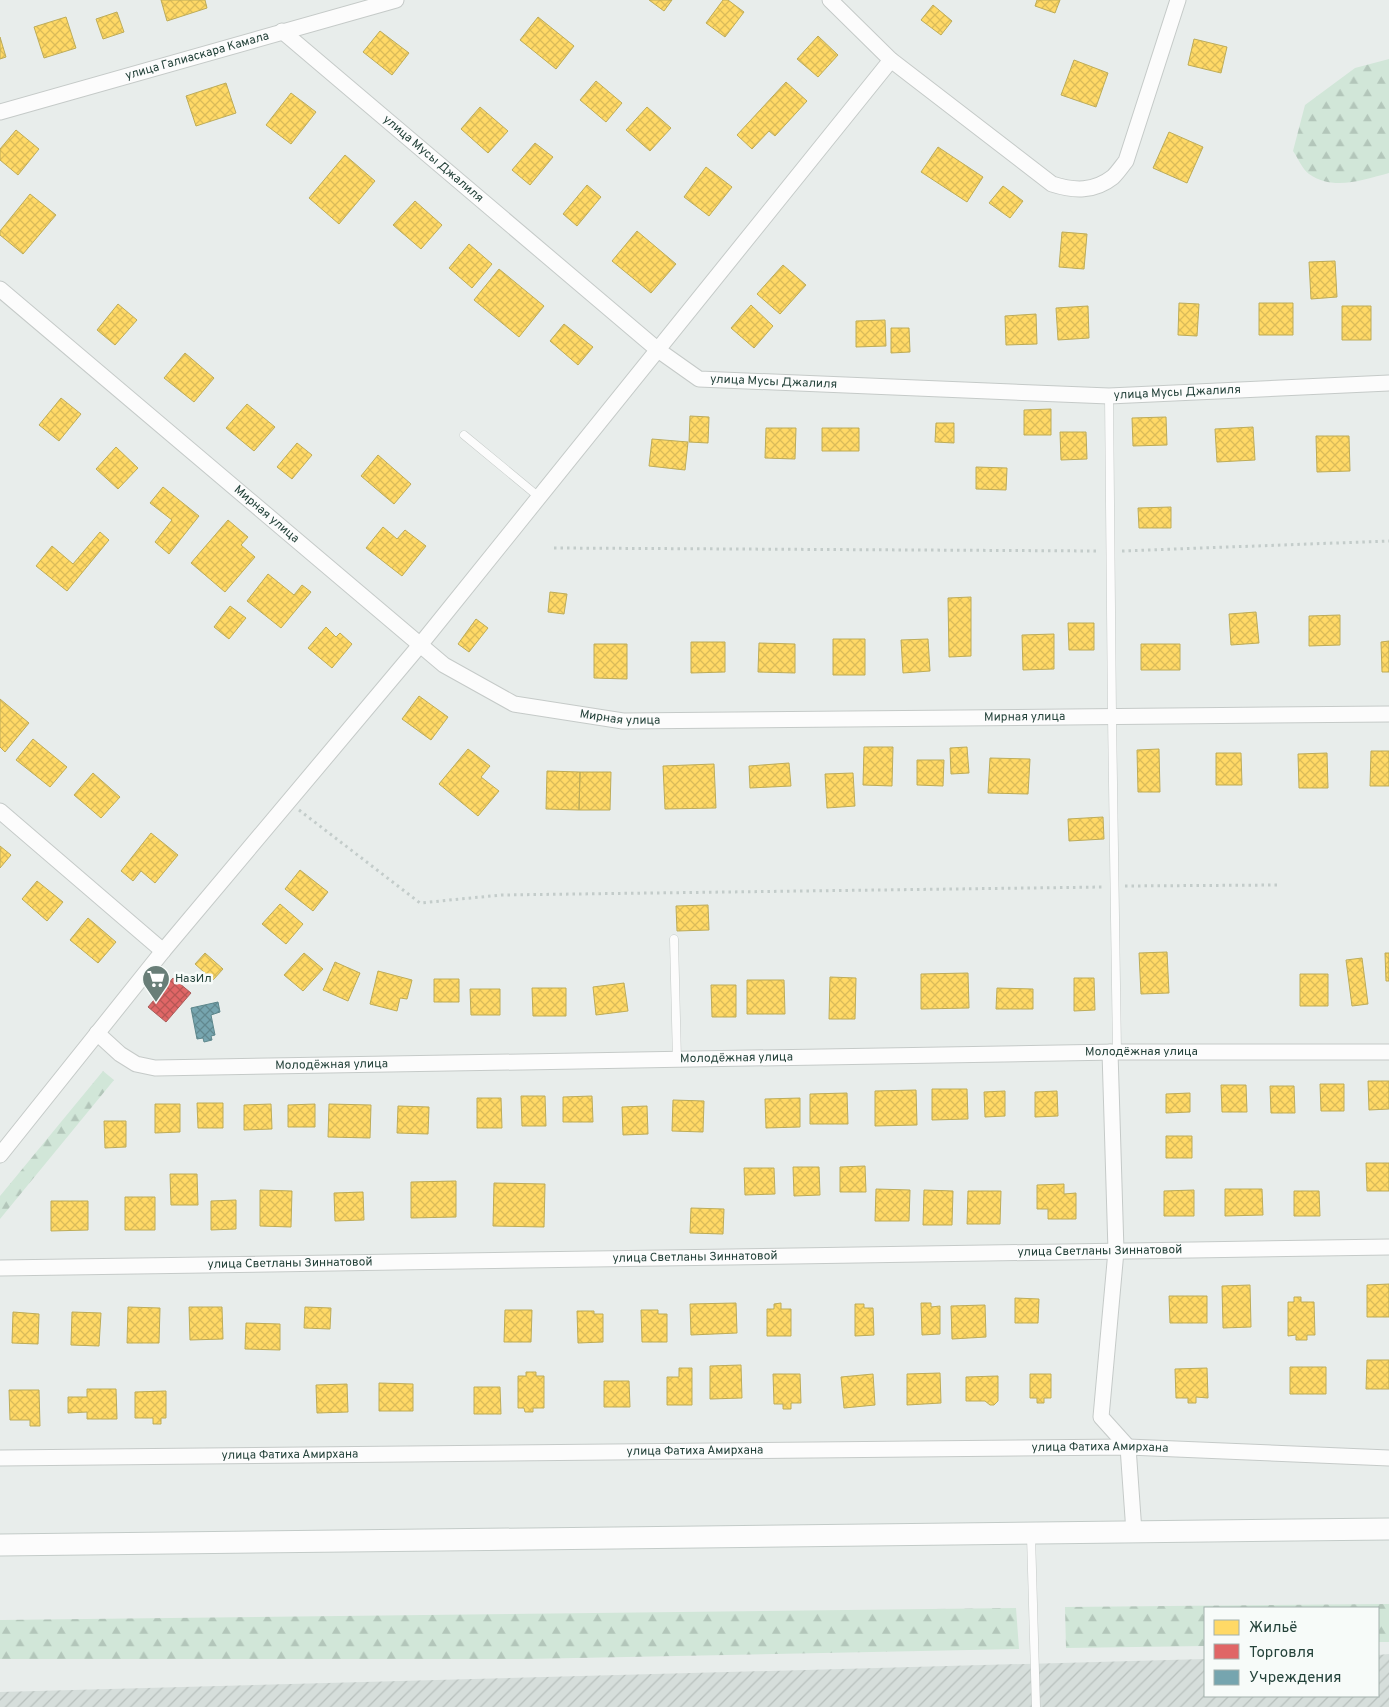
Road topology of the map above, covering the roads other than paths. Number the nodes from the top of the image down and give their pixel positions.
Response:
1 (396, 0) edge
2 (830, 0) edge
3 (1178, 0) edge
4 (282, 31) junction
5 (891, 60) junction
6 (0, 112) edge
7 (0, 289) edge
8 (658, 350) junction
9 (1389, 383) edge
10 (1109, 396) junction
11 (464, 435) dead end
12 (539, 497) junction
13 (420, 645) junction
14 (1389, 714) edge
15 (1112, 716) junction
16 (0, 811) edge
17 (674, 939) dead end
18 (163, 951) junction
19 (97, 1033) junction
20 (1114, 1052) junction
21 (1389, 1052) edge
22 (677, 1060) junction
23 (0, 1155) edge
24 (1389, 1247) edge
25 (1116, 1251) junction
26 (0, 1268) edge
27 (1128, 1448) junction
28 (0, 1458) edge
29 (1389, 1458) edge
30 (1389, 1529) edge
31 (1134, 1532) junction
32 (1031, 1534) junction
33 (0, 1545) edge
34 (1036, 1707) edge

1 - 4 street, улица Галиаскара Камала
2 - 5 street
3 - 5 street
4 - 6 street, улица Галиаскара Камала
4 - 8 street, улица Мусы Джалиля
5 - 8 street
7 - 13 street, Мирная улица
8 - 10 street, улица Мусы Джалиля
8 - 12 street
9 - 10 street, улица Мусы Джалиля
10 - 15 lane
11 - 12 lane
12 - 13 street
13 - 15 street, Мирная улица
13 - 18 street
14 - 15 street, Мирная улица
15 - 20 lane
16 - 18 street
17 - 22 lane
18 - 19 street
19 - 22 street, Молодёжная улица
19 - 23 street
20 - 21 street, Молодёжная улица
20 - 22 street, Молодёжная улица
20 - 25 street
24 - 25 street, улица Светланы Зиннатовой
25 - 26 street, улица Светланы Зиннатовой
25 - 27 street
27 - 28 street, улица Фатиха Амирхана
27 - 29 street, улица Фатиха Амирхана
27 - 31 street
30 - 31 street
31 - 32 street
32 - 33 street
32 - 34 lane

